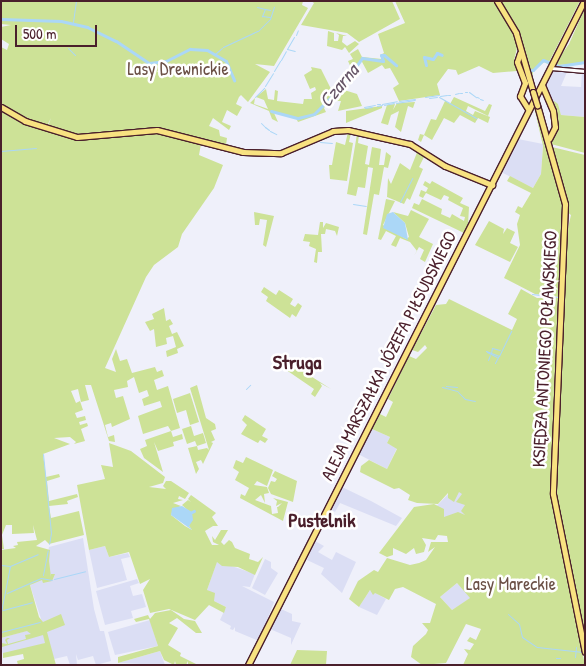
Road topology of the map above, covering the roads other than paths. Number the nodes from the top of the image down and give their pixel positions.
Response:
1 (497, 1) edge
2 (584, 2) edge
3 (553, 63) junction
4 (585, 71) edge
5 (523, 72) junction
6 (542, 85) junction
7 (546, 95) junction
8 (534, 99) junction
9 (1, 107) edge
10 (527, 112) junction
11 (551, 131) junction
12 (492, 186) junction
13 (585, 652) edge
14 (250, 665) edge

1 - 5 main road
2 - 3 main road
3 - 4 street
3 - 6 main road, ALEJA MARSZAŁKA JÓZEFA PIŁSUDSKIEGO
3 - 8 main road, ALEJA MARSZAŁKA JÓZEFA PIŁSUDSKIEGO
5 - 8 main road
5 - 10 main road
6 - 7 main road, KSIĘDZA ANTONIEGO POŁAWSKIEGO
6 - 8 main road, ALEJA MARSZAŁKA JÓZEFA PIŁSUDSKIEGO
7 - 8 main road
7 - 11 main road, KSIĘDZA ANTONIEGO POŁAWSKIEGO
8 - 10 main road, ALEJA MARSZAŁKA JÓZEFA PIŁSUDSKIEGO
8 - 11 main road
8 - 12 main road, ALEJA MARSZAŁKA JÓZEFA PIŁSUDSKIEGO
9 - 12 main road
10 - 12 main road, ALEJA MARSZAŁKA JÓZEFA PIŁSUDSKIEGO
11 - 13 main road, KSIĘDZA ANTONIEGO POŁAWSKIEGO
12 - 14 main road, ALEJA MARSZAŁKA JÓZEFA PIŁSUDSKIEGO

